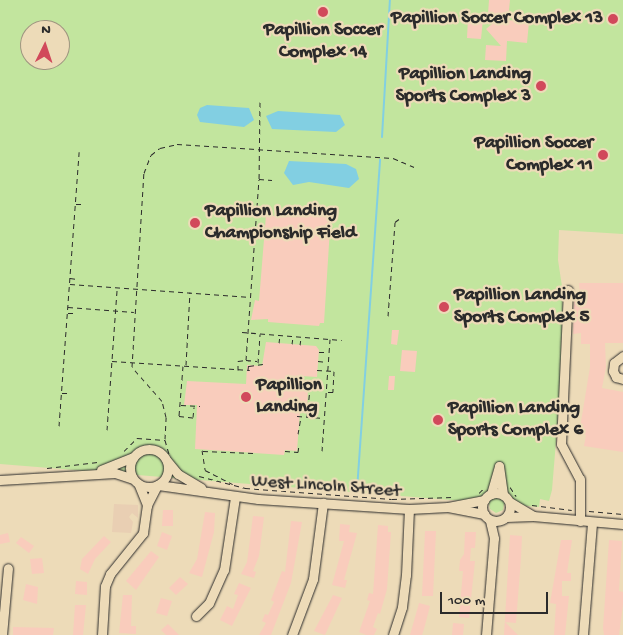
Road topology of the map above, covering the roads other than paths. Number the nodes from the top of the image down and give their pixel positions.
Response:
1 (568, 290) dead end
2 (623, 356) edge
3 (623, 379) edge
4 (133, 457) junction
5 (169, 461) junction
6 (92, 474) junction
7 (0, 480) edge
8 (136, 482) junction
9 (157, 485) junction
10 (203, 489) junction
11 (503, 495) junction
12 (235, 496) junction
13 (487, 497) junction
14 (510, 502) junction
15 (323, 503) junction
16 (147, 506) junction
17 (448, 507) junction
18 (409, 508) junction
19 (533, 516) junction
20 (487, 517) junction
21 (505, 518) junction
22 (580, 521) junction
23 (592, 522) junction
24 (623, 524) edge
25 (494, 538) junction
26 (8, 568) dead end
27 (196, 616) dead end
28 (2, 635) edge
29 (102, 635) edge
30 (292, 635) edge
31 (393, 635) edge
32 (486, 635) edge
33 (583, 635) edge

1 - 22 street
2 - 3 street
4 - 5 street
4 - 6 street
4 - 8 street
5 - 9 street
5 - 10 street, West Lincoln Street
6 - 7 street
6 - 8 street
8 - 9 street
8 - 16 street
9 - 10 street, West Lincoln Street
9 - 16 street
10 - 12 street, West Lincoln Street
11 - 13 street, West Lincoln Street
11 - 13 street
11 - 14 street
12 - 15 street, West Lincoln Street
12 - 27 street
13 - 17 street, West Lincoln Street
13 - 20 street
14 - 19 street
14 - 21 street
15 - 18 street, West Lincoln Street
15 - 30 street
16 - 29 street
17 - 18 street, West Lincoln Street
17 - 20 street, West Lincoln Street
18 - 31 street
19 - 21 street
19 - 22 street
20 - 21 street, West Lincoln Street
20 - 25 street
21 - 25 street
22 - 23 street
23 - 24 street
23 - 33 street
25 - 32 street
26 - 28 street

